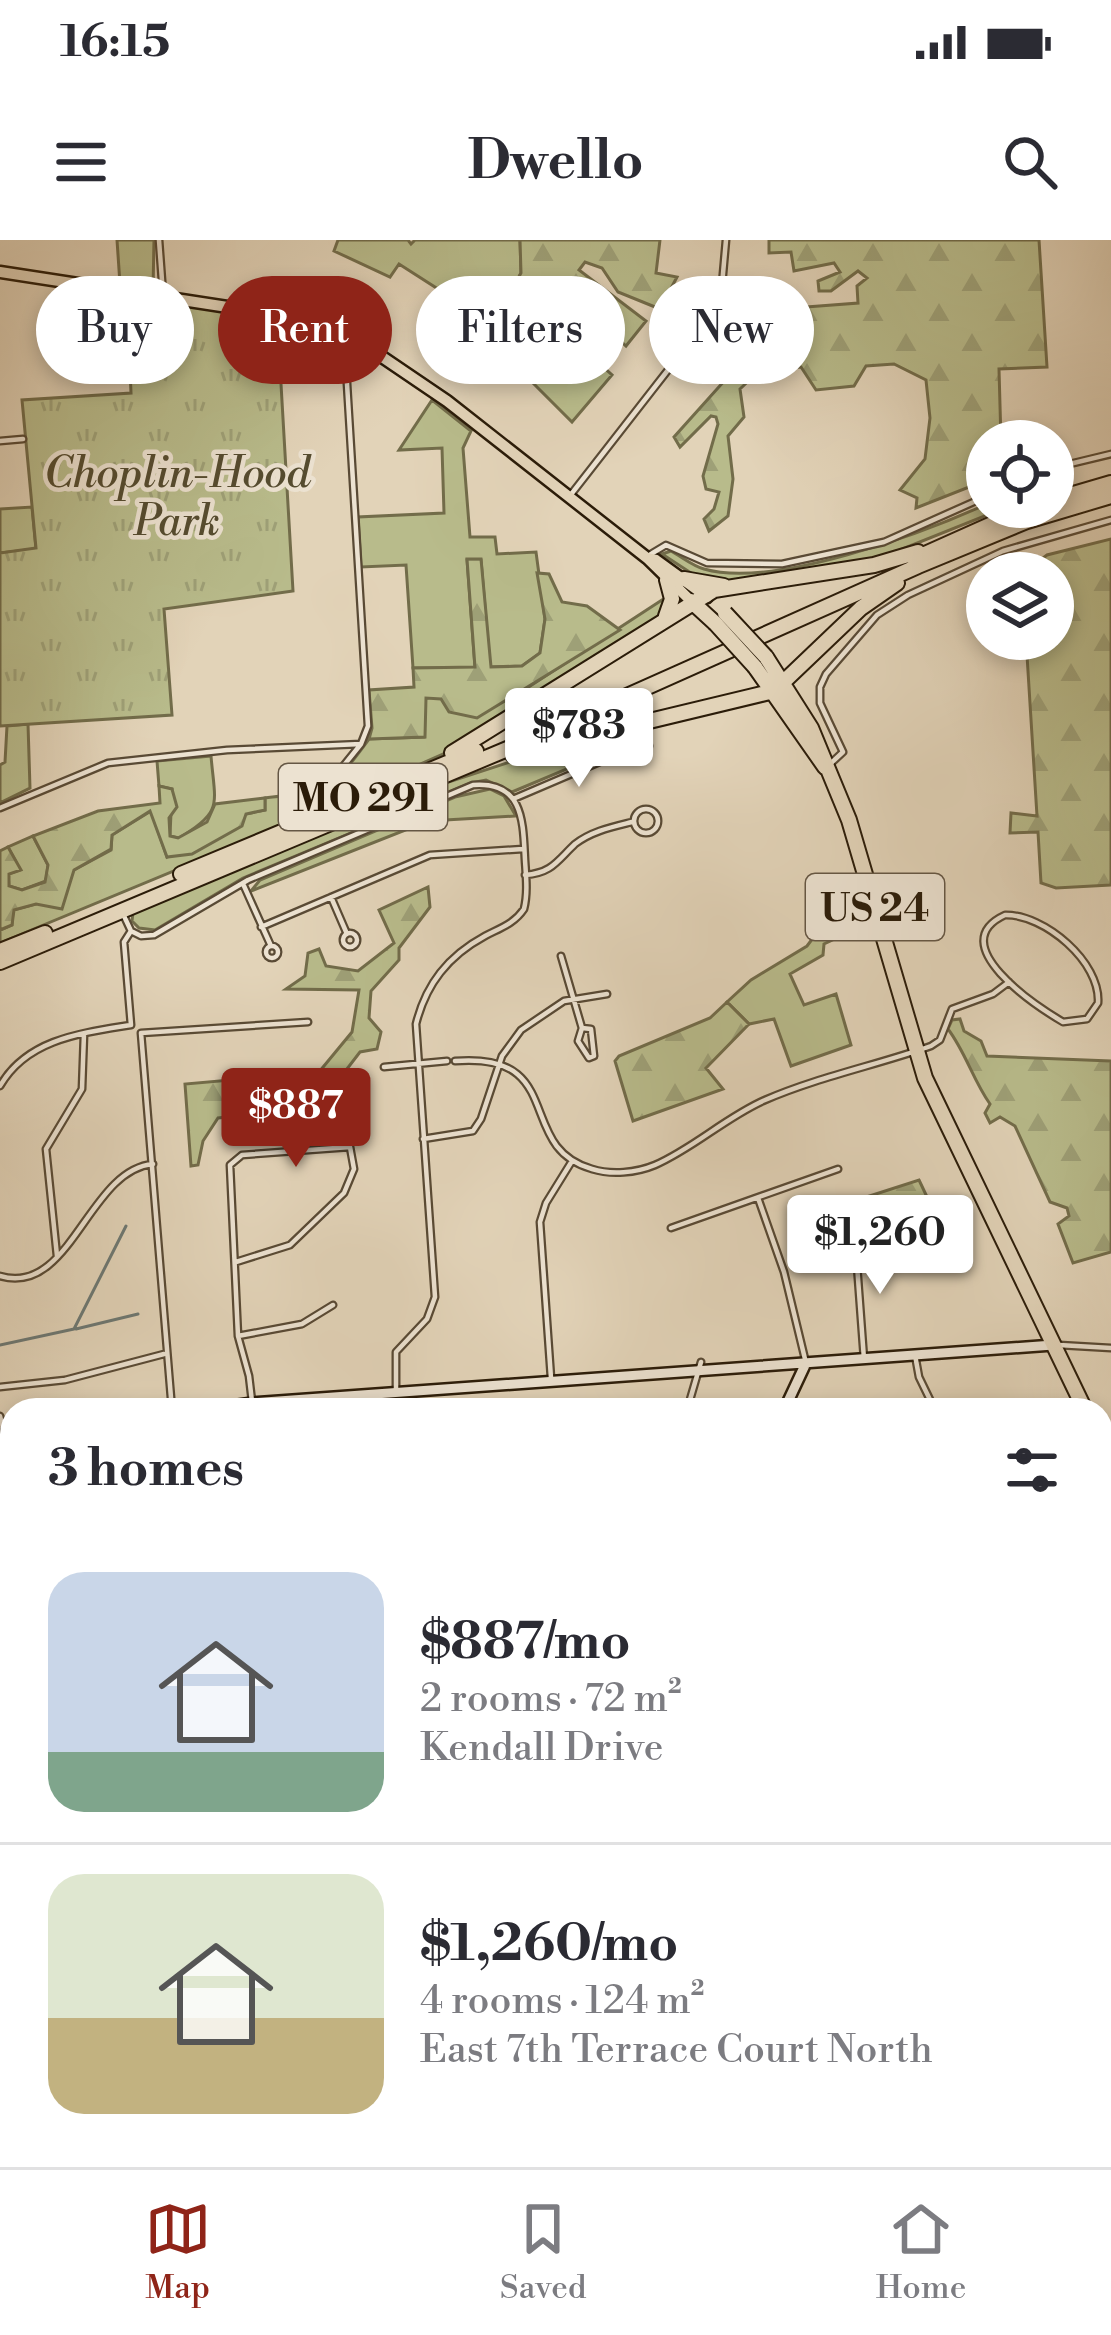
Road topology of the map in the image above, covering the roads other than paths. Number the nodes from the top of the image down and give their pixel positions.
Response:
1 (159, 240) edge
2 (726, 240) edge
3 (0, 272) edge
4 (162, 276) edge
5 (36, 278) edge
6 (392, 364) edge
7 (347, 384) edge
8 (22, 440) dead end
9 (0, 442) edge
10 (1111, 454) edge
11 (1074, 463) edge
12 (1111, 483) edge
13 (1074, 494) edge
14 (1111, 496) edge
15 (569, 497) junction
16 (966, 505) edge
17 (1111, 520) edge
18 (981, 528) edge
19 (935, 548) junction
20 (960, 549) junction
21 (647, 558) junction
22 (675, 580) junction
23 (736, 586) junction
24 (699, 599) junction
25 (666, 617) junction
26 (784, 694) junction
27 (361, 743) junction
28 (637, 746) dead end
29 (825, 767) junction
30 (449, 773) junction
31 (328, 785) dead end
32 (386, 787) junction
33 (513, 799) junction
34 (0, 808) edge
35 (632, 823) junction
36 (524, 849) junction
37 (526, 875) junction
38 (242, 883) junction
39 (332, 897) junction
40 (122, 910) junction
41 (261, 927) junction
42 (131, 931) junction
43 (347, 934) dead end
44 (271, 946) dead end
45 (0, 951) edge
46 (561, 956) dead end
47 (0, 962) edge
48 (1009, 982) junction
49 (607, 994) dead end
50 (573, 997) junction
51 (308, 1022) dead end
52 (131, 1025) junction
53 (582, 1028) dead end
54 (142, 1033) junction
55 (84, 1034) junction
56 (916, 1052) junction
57 (416, 1063) junction
58 (499, 1064) junction
59 (384, 1067) dead end
60 (0, 1086) edge
61 (423, 1139) junction
62 (572, 1160) junction
63 (153, 1164) junction
64 (838, 1169) dead end
65 (758, 1198) junction
66 (671, 1228) dead end
67 (852, 1244) dead end
68 (57, 1256) junction
69 (236, 1262) junction
70 (0, 1276) edge
71 (333, 1305) dead end
72 (238, 1336) junction
73 (1054, 1345) junction
74 (1111, 1348) edge
75 (167, 1354) junction
76 (915, 1355) junction
77 (864, 1358) junction
78 (806, 1363) junction
79 (698, 1367) junction
80 (552, 1384) junction
81 (0, 1387) edge
82 (396, 1394) junction
83 (171, 1398) edge
84 (250, 1398) edge
85 (352, 1398) edge
86 (690, 1398) edge
87 (790, 1398) edge
88 (929, 1398) edge
89 (1079, 1398) edge

1 - 4 street
2 - 15 street
3 - 5 main road, US 24
6 - 15 main road, US 24
7 - 27 street
8 - 9 street
10 - 11 street
12 - 13 highway
14 - 20 highway, MO 291
15 - 21 main road, US 24
16 - 21 street
17 - 29 street
18 - 19 highway, MO 291
19 - 23 highway
19 - 32 highway, MO 291
20 - 26 highway
20 - 30 highway, MO 291
21 - 22 main road, US 24
22 - 23 highway
22 - 24 main road, US 24
22 - 25 highway
23 - 24 highway
24 - 25 highway
24 - 26 highway, US 24, bridge
25 - 32 highway
26 - 29 highway, US 24
26 - 30 highway
27 - 31 street
27 - 34 street
28 - 33 street
29 - 56 highway, US 24
30 - 40 highway, MO 291
32 - 45 highway, MO 291
33 - 36 street
33 - 38 street
35 - 35 street
35 - 37 street
36 - 37 street
36 - 39 street
37 - 57 street
38 - 41 street
38 - 42 street
39 - 41 street
39 - 43 street
40 - 42 street
40 - 47 highway, MO 291
41 - 44 street
42 - 52 street
46 - 50 street
48 - 48 street
48 - 56 street
49 - 50 street
50 - 53 street
50 - 58 street
51 - 54 street
52 - 54 street
52 - 55 street
54 - 63 street
55 - 60 street
55 - 68 street
56 - 62 street
56 - 73 highway, US 24
57 - 58 street
57 - 59 street
57 - 61 street
58 - 61 street
58 - 62 street
61 - 82 street
62 - 80 street
63 - 68 street
63 - 75 street
64 - 65 street
65 - 66 street
65 - 78 street
67 - 77 street
68 - 70 street
69 - 69 street
69 - 72 street
71 - 72 street
72 - 84 street
73 - 74 street
73 - 76 street
73 - 89 highway, US 24
75 - 81 street
75 - 83 street
76 - 77 street
76 - 88 street
77 - 78 street
78 - 79 street
78 - 87 street
79 - 80 street
79 - 86 street
80 - 82 street
82 - 85 street

